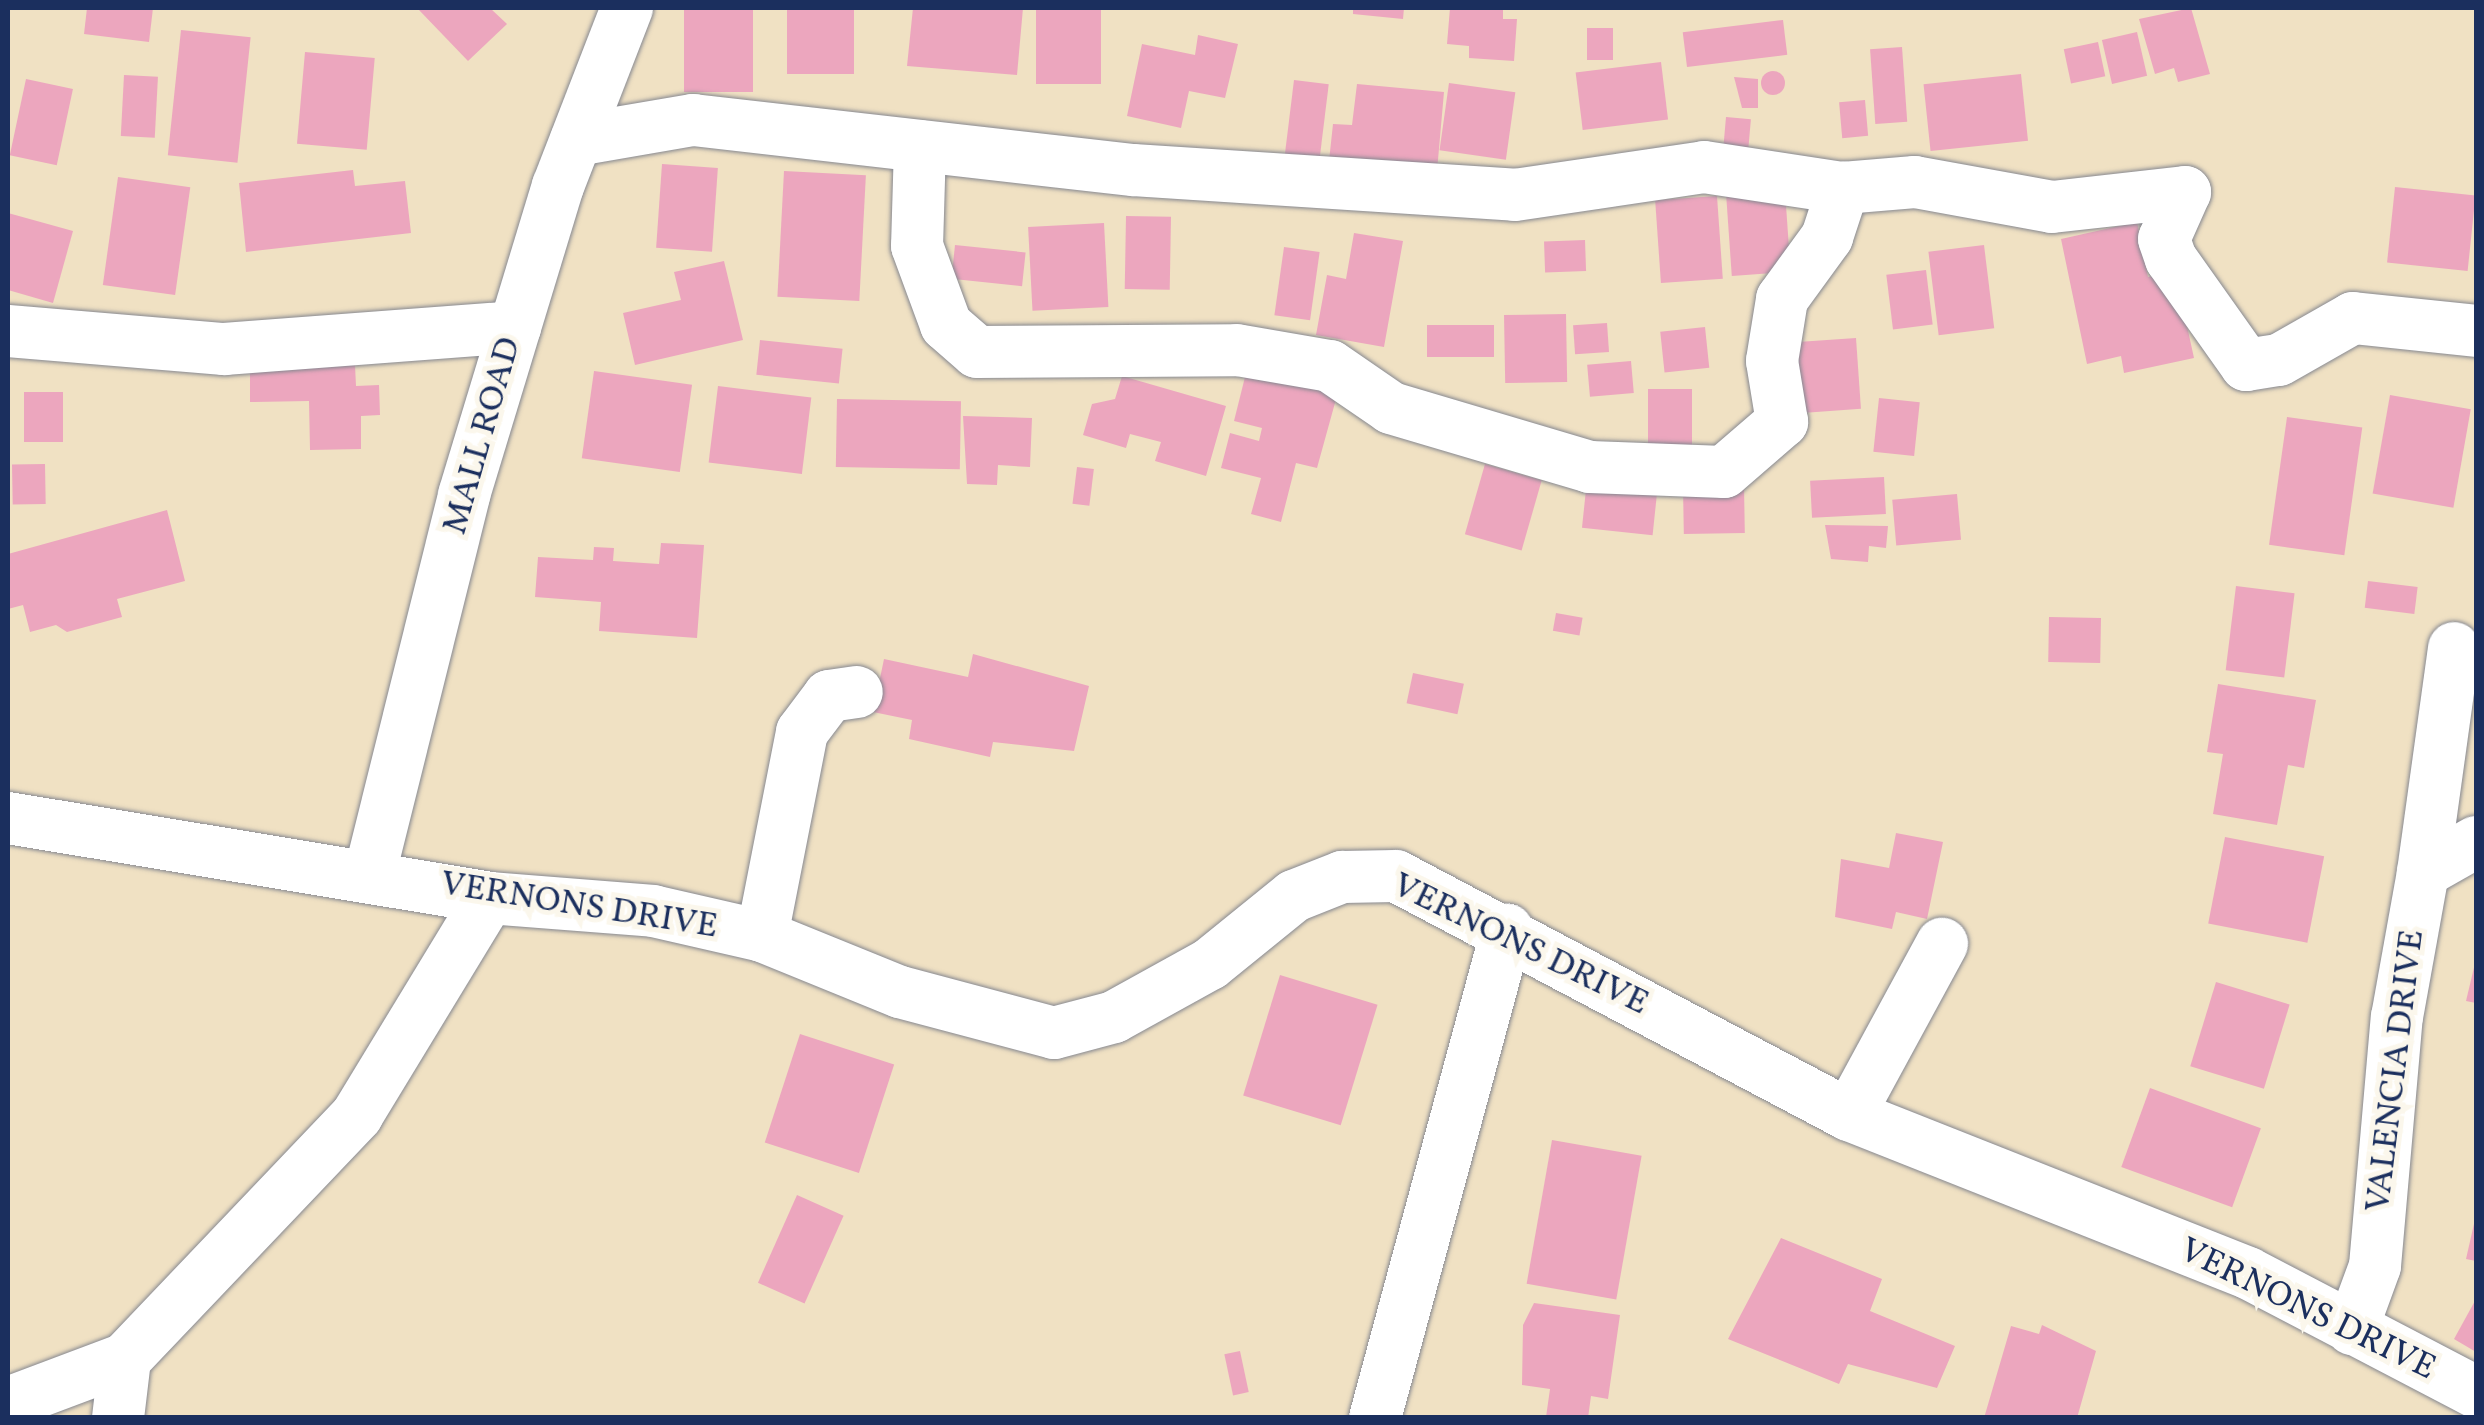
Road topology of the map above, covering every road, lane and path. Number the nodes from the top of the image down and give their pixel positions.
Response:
1 (627, 8) edge
2 (576, 140) junction
3 (920, 146) junction
4 (1843, 188) junction
5 (515, 328) junction
6 (8, 331) edge
7 (2476, 332) edge
8 (2454, 648) dead end
9 (857, 692) dead end
10 (8, 818) edge
11 (2476, 842) edge
12 (2423, 872) junction
13 (370, 873) junction
14 (489, 898) junction
15 (1507, 930) junction
16 (762, 936) junction
17 (1942, 944) dead end
18 (1849, 1115) junction
19 (2352, 1329) junction
20 (124, 1359) junction
21 (2476, 1392) edge
22 (8, 1403) edge
23 (118, 1418) edge
24 (1375, 1418) edge

1 - 2 street, MALL ROAD
2 - 3 street
2 - 5 street, MALL ROAD
3 - 4 street
3 - 4 street
4 - 7 street
5 - 6 street
5 - 13 street, MALL ROAD
8 - 12 street, VALENCIA DRIVE
9 - 16 street
10 - 13 street, VERNONS DRIVE
11 - 12 street
12 - 19 street, VALENCIA DRIVE
13 - 14 street, VERNONS DRIVE
14 - 16 street, VERNONS DRIVE
14 - 20 street
15 - 16 street, VERNONS DRIVE
15 - 18 street, VERNONS DRIVE
15 - 24 street
17 - 18 street
18 - 19 street, VERNONS DRIVE
19 - 21 street, VERNONS DRIVE
20 - 22 street
20 - 23 street

